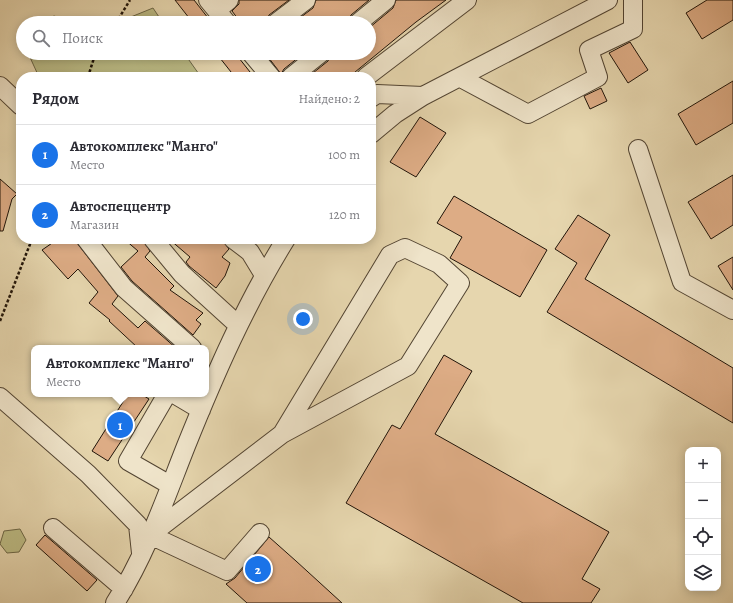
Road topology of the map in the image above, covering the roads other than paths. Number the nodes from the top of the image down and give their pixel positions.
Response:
1 (306, 0) edge
2 (386, 0) edge
3 (467, 0) edge
4 (608, 0) edge
5 (633, 0) edge
6 (285, 16) edge
7 (367, 16) edge
8 (257, 60) edge
9 (312, 60) edge
10 (267, 72) edge
11 (297, 72) edge
12 (373, 72) edge
13 (459, 77) junction
14 (0, 86) edge
15 (376, 95) edge
16 (423, 96) junction
17 (16, 101) edge
18 (376, 130) edge
19 (638, 149) dead end
20 (90, 244) edge
21 (157, 244) edge
22 (283, 244) edge
23 (253, 246) edge
24 (264, 275) junction
25 (733, 310) edge
26 (238, 325) junction
27 (189, 345) edge
28 (211, 366) edge
29 (0, 397) edge
30 (165, 397) edge
31 (179, 397) edge
32 (204, 397) edge
33 (201, 410) junction
34 (282, 434) junction
35 (170, 485) junction
36 (53, 528) dead end
37 (260, 533) dead end
38 (150, 535) junction
39 (141, 557) junction
40 (120, 596) edge

1 - 6 street
2 - 7 street
3 - 12 street
4 - 13 street
5 - 13 street
8 - 10 street
9 - 11 street
13 - 16 street
14 - 17 street
15 - 16 street
16 - 18 street
19 - 25 street
20 - 27 street
21 - 26 street
22 - 24 street
23 - 24 street
24 - 26 street
26 - 28 street
29 - 39 street
30 - 35 street
31 - 33 street
32 - 33 street
33 - 35 street
34 - 34 street
34 - 38 street
35 - 38 street
36 - 40 street
37 - 38 street
38 - 39 street
39 - 40 street

